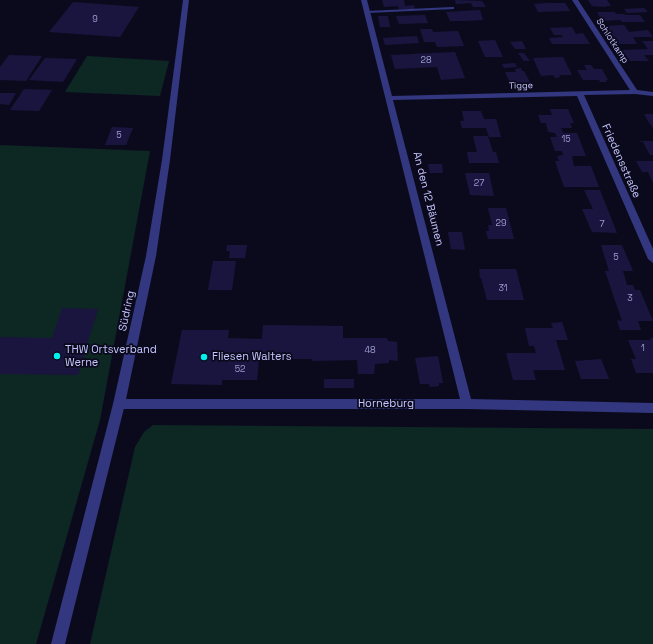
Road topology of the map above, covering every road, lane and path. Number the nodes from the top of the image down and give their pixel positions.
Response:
1 (186, 0) edge
2 (364, 0) edge
3 (575, 0) edge
4 (452, 8) dead end
5 (367, 12) junction
6 (634, 92) junction
7 (580, 94) junction
8 (653, 94) edge
9 (390, 98) junction
10 (653, 259) edge
11 (119, 404) junction
12 (467, 404) junction
13 (653, 408) edge
14 (58, 644) edge

1 - 11 street, Südring
2 - 5 street, An den 12 Bäumen
3 - 6 street, Schlotkamp
4 - 5 lane
5 - 9 street, An den 12 Bäumen
6 - 7 street, Tigge
6 - 8 street, Tigge
7 - 9 street, Tigge
7 - 10 street, Friedensstraße
9 - 12 street, An den 12 Bäumen
11 - 12 street, Horneburg
11 - 14 street, Südring
12 - 13 street, Horneburg

